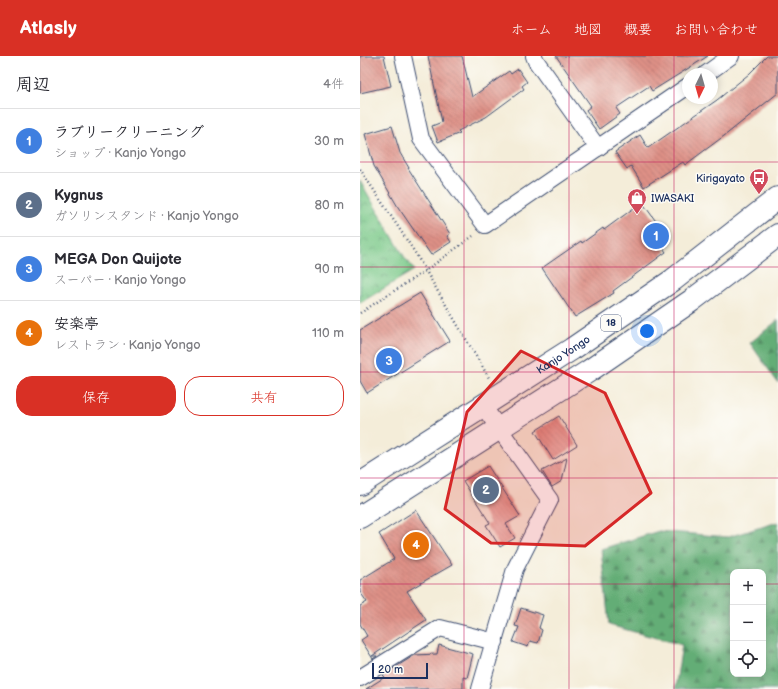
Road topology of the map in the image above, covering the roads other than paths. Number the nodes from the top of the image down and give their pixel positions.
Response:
1 (403, 56) edge
2 (534, 56) edge
3 (728, 57) edge
4 (714, 68) edge
5 (682, 90) edge
6 (598, 148) junction
7 (778, 198) edge
8 (778, 235) edge
9 (483, 406) junction
10 (499, 428) junction
11 (360, 484) edge
12 (360, 517) edge
13 (495, 642) junction
14 (360, 678) edge
15 (480, 689) edge

1 - 6 street
2 - 6 street
3 - 4 street
5 - 6 street
7 - 9 main road, Kanjo Yongo / 18
8 - 10 main road, 18
9 - 10 street
9 - 11 main road, Kanjo Yongo / 18
10 - 12 main road, 18
10 - 13 street
13 - 14 street
13 - 15 street

